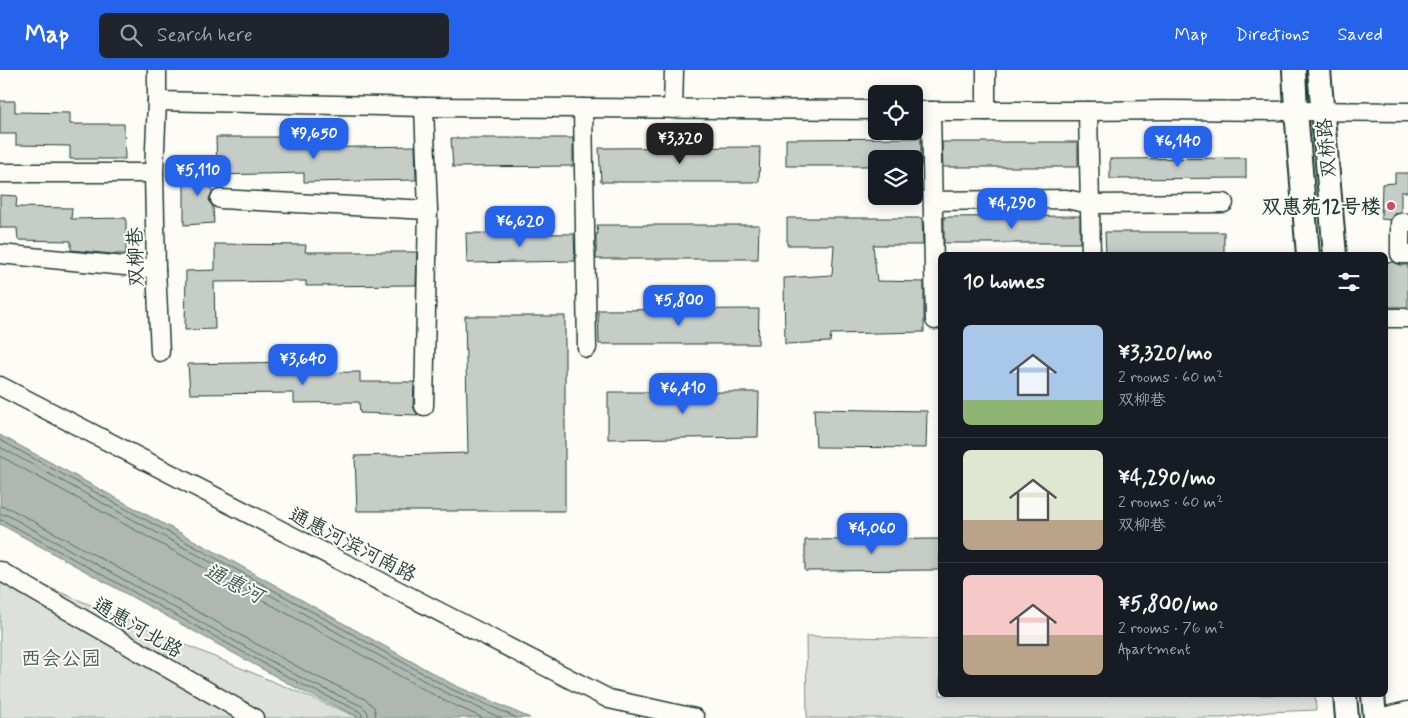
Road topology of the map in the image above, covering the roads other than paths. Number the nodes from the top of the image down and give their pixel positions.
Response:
1 (157, 70) edge
2 (674, 70) edge
3 (986, 70) edge
4 (1294, 70) edge
5 (1319, 70) edge
6 (157, 101) junction
7 (424, 107) junction
8 (583, 108) junction
9 (673, 109) junction
10 (868, 110) edge
11 (923, 111) edge
12 (986, 111) junction
13 (1088, 111) junction
14 (1296, 111) junction
15 (1322, 111) junction
16 (1408, 112) edge
17 (923, 119) edge
18 (0, 173) edge
19 (154, 173) junction
20 (220, 199) dead end
21 (933, 201) junction
22 (1224, 203) dead end
23 (1090, 204) junction
24 (428, 210) junction
25 (1408, 223) edge
26 (1091, 252) edge
27 (1308, 252) edge
28 (1335, 252) edge
29 (0, 254) edge
30 (1408, 254) edge
31 (156, 269) junction
32 (1388, 318) edge
33 (1408, 318) edge
34 (935, 320) dead end
35 (586, 348) dead end
36 (160, 352) dead end
37 (0, 386) edge
38 (424, 406) dead end
39 (0, 571) edge
40 (1345, 697) edge
41 (1373, 697) edge
42 (1408, 711) edge
43 (254, 718) edge
44 (695, 718) edge
45 (1347, 718) edge
46 (1375, 718) edge
47 (1379, 718) edge

1 - 6 street, 双柳巷
2 - 9 street
3 - 12 street
4 - 14 main road, 双桥路
5 - 15 main road, 双桥路
6 - 7 street
6 - 19 street, 双柳巷
7 - 8 street
7 - 24 street
8 - 9 street
8 - 35 street
9 - 10 street
11 - 12 street
12 - 13 street
13 - 14 street
13 - 23 street
14 - 15 street
14 - 27 main road, 双桥路
15 - 16 street
15 - 28 main road, 双桥路
17 - 21 street
18 - 19 street
19 - 31 street, 双柳巷
20 - 24 street
21 - 23 street
21 - 34 street
22 - 23 street
23 - 26 street
24 - 38 street
25 - 30 street
29 - 31 street
31 - 36 street, 双柳巷
32 - 33 street
37 - 44 street, 通惠河滨河南路
39 - 43 street, 通惠河北路
40 - 45 main road
41 - 46 main road
42 - 47 street

